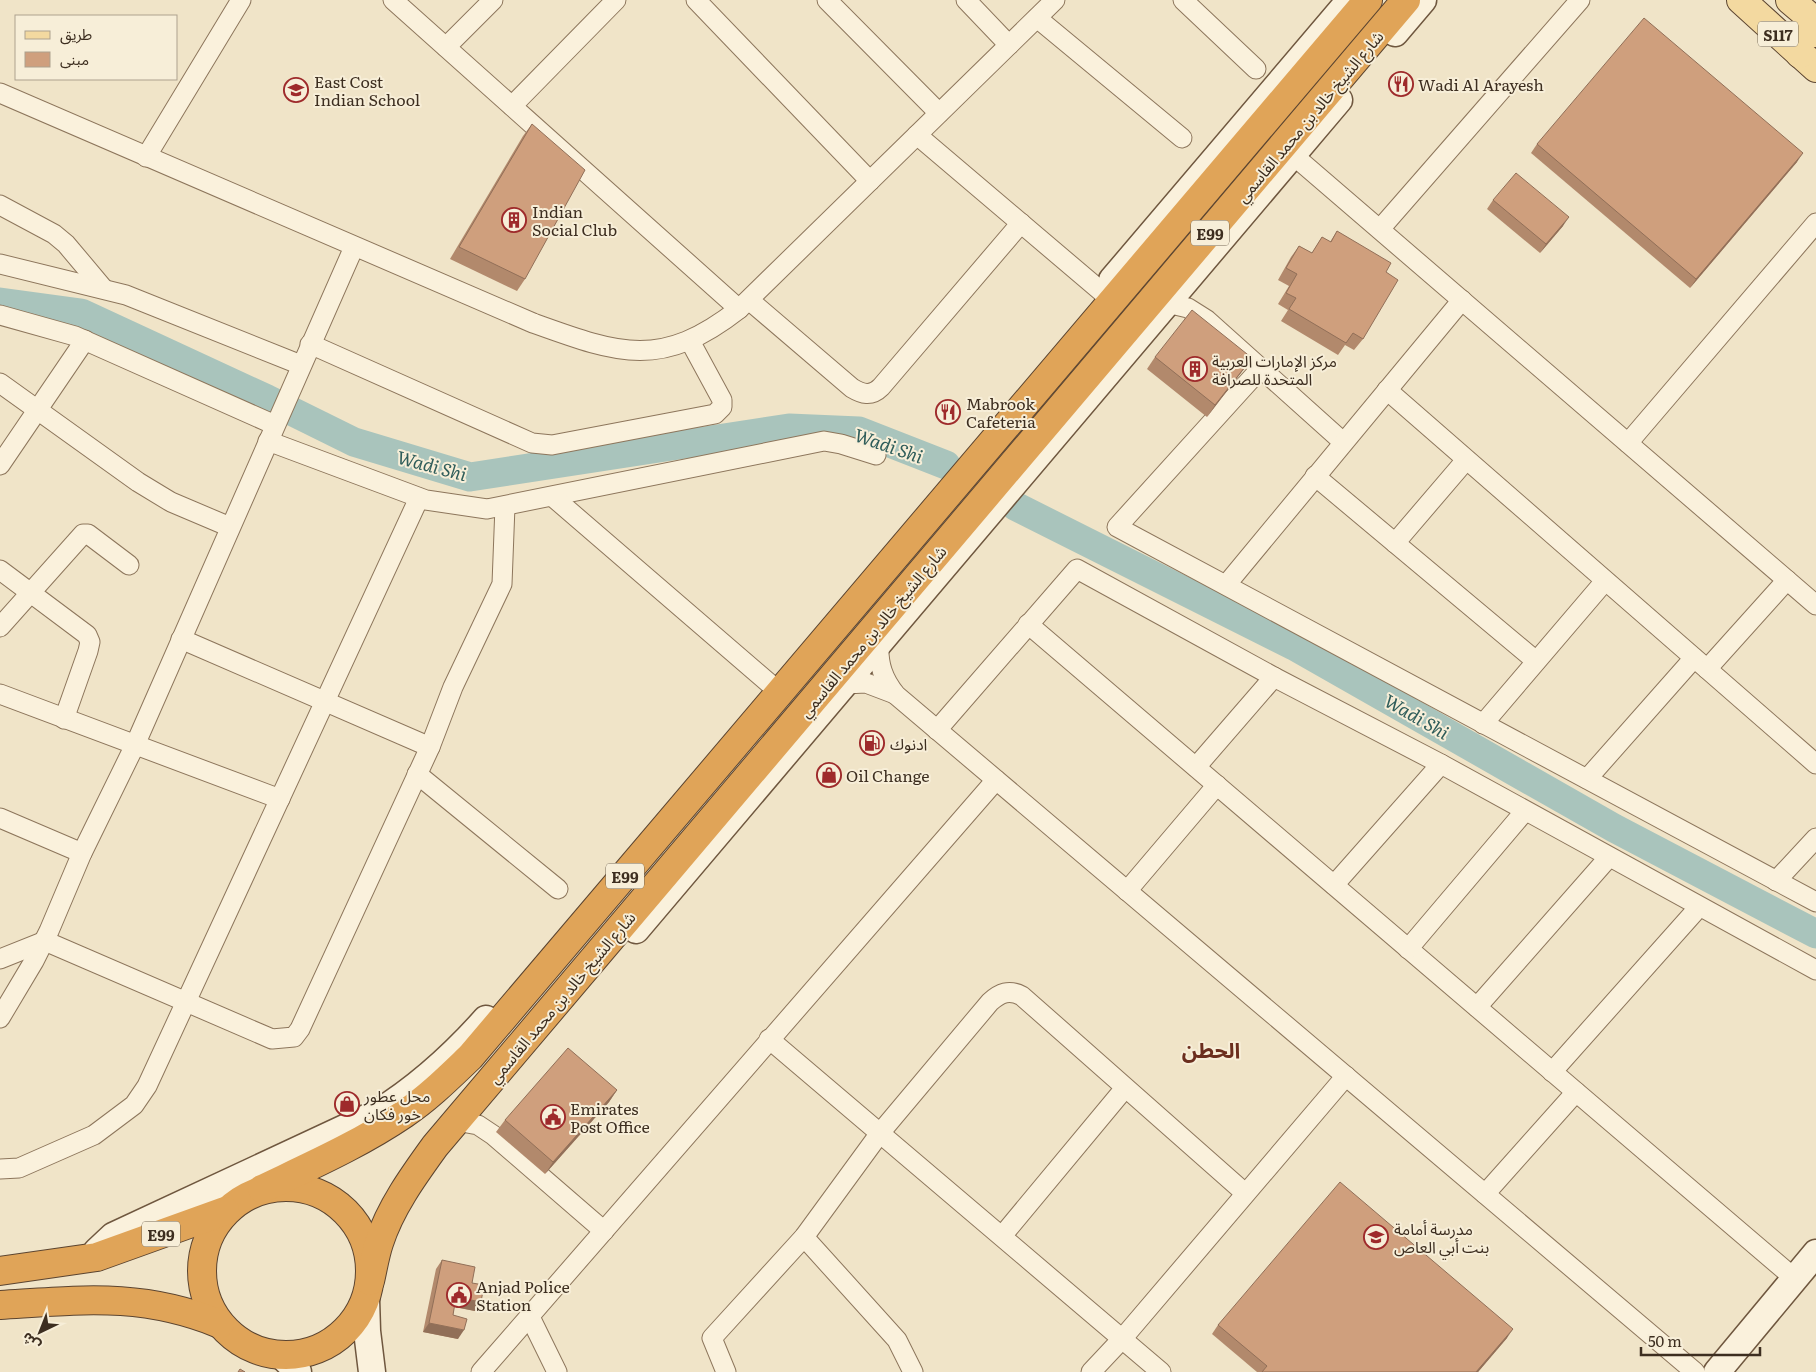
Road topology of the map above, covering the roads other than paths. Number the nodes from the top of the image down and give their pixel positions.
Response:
1 (241, 0) edge
2 (393, 0) edge
3 (493, 0) edge
4 (616, 0) edge
5 (696, 0) edge
6 (827, 0) edge
7 (966, 0) edge
8 (1055, 0) edge
9 (1183, 0) edge
10 (1350, 0) edge
11 (1368, 0) edge
12 (1391, 0) edge
13 (1406, 0) edge
14 (1423, 0) edge
15 (1580, 0) edge
16 (1741, 0) edge
17 (1790, 0) edge
18 (1037, 18) junction
19 (1816, 22) edge
20 (1009, 45) junction
21 (446, 47) junction
22 (1811, 52) edge
23 (1307, 61) junction
24 (1256, 69) dead end
25 (0, 93) edge
26 (512, 106) junction
27 (939, 113) junction
28 (1314, 116) junction
29 (917, 135) junction
30 (1182, 138) dead end
31 (1293, 155) junction
32 (146, 158) junction
33 (870, 180) junction
34 (0, 205) edge
35 (1020, 223) junction
36 (1816, 223) edge
37 (1380, 229) junction
38 (354, 247) junction
39 (0, 264) edge
40 (102, 288) junction
41 (1102, 292) junction
42 (1462, 300) junction
43 (1167, 303) junction
44 (744, 304) junction
45 (0, 315) edge
46 (85, 340) junction
47 (690, 341) junction
48 (310, 344) junction
49 (1261, 368) junction
50 (298, 372) junction
51 (0, 383) edge
52 (1387, 390) junction
53 (38, 411) junction
54 (271, 433) junction
55 (1343, 442) junction
56 (1628, 443) junction
57 (876, 455) dead end
58 (1466, 460) junction
59 (0, 465) edge
60 (1315, 476) junction
61 (553, 497) junction
62 (419, 498) junction
63 (505, 506) junction
64 (230, 527) junction
65 (1395, 543) junction
66 (943, 557) junction
67 (129, 566) dead end
68 (0, 570) edge
69 (1787, 580) junction
70 (1605, 581) junction
71 (1226, 585) junction
72 (30, 592) junction
73 (1816, 605) edge
74 (834, 620) junction
75 (1028, 624) junction
76 (0, 628) edge
77 (181, 639) junction
78 (879, 644) junction
79 (1536, 661) junction
80 (1700, 664) junction
81 (1274, 677) junction
82 (770, 684) junction
83 (844, 684) junction
84 (0, 694) edge
85 (896, 695) junction
86 (326, 702) junction
87 (64, 719) junction
88 (1483, 724) junction
89 (937, 730) junction
90 (135, 746) junction
91 (430, 746) junction
92 (1441, 764) junction
93 (1816, 764) edge
94 (1196, 767) junction
95 (417, 774) junction
96 (1587, 779) junction
97 (996, 780) junction
98 (1217, 785) junction
99 (280, 799) junction
100 (1525, 811) junction
101 (0, 818) edge
102 (1816, 838) edge
103 (700, 844) junction
104 (82, 853) junction
105 (1609, 857) junction
106 (1776, 881) junction
107 (1334, 885) junction
108 (558, 889) dead end
109 (1127, 891) junction
110 (1816, 902) edge
111 (1698, 908) junction
112 (45, 941) junction
113 (1408, 948) junction
114 (0, 959) edge
115 (1816, 970) edge
116 (532, 975) junction
117 (187, 1003) junction
118 (1477, 1007) junction
119 (0, 1018) edge
120 (770, 1039) junction
121 (1552, 1072) junction
122 (1346, 1076) junction
123 (1125, 1088) junction
124 (1576, 1092) junction
125 (400, 1107) junction
126 (464, 1111) junction
127 (880, 1133) junction
128 (0, 1169) edge
129 (262, 1189) junction
130 (1245, 1193) junction
131 (1485, 1194) junction
132 (225, 1211) junction
133 (604, 1231) junction
134 (1002, 1236) junction
135 (804, 1237) junction
136 (1816, 1253) edge
137 (97, 1256) junction
138 (2, 1270) edge
139 (1794, 1278) junction
140 (368, 1290) junction
141 (138, 1302) junction
142 (0, 1305) edge
143 (530, 1317) junction
144 (220, 1324) junction
145 (1122, 1339) junction
146 (281, 1366) edge
147 (372, 1372) edge
148 (481, 1372) edge
149 (558, 1372) edge
150 (726, 1372) edge
151 (913, 1372) edge
152 (1091, 1372) edge
153 (1161, 1372) edge
154 (1695, 1372) edge
155 (1717, 1372) edge

1 - 32 street
2 - 21 street
3 - 21 street
4 - 26 street
5 - 33 street
6 - 27 street
7 - 20 street
8 - 18 street
9 - 24 street
10 - 23 street
11 - 23 highway, شارع الشيخ خالد بن محمد القاسمي / E99
12 - 28 highway
13 - 28 highway, شارع الشيخ خالد بن محمد القاسمي / E99
14 - 28 street
15 - 37 street
16 - 22 main road, S117
17 - 19 main road, S117
18 - 20 street
18 - 30 street
20 - 27 street
21 - 26 street
23 - 41 street
23 - 74 highway, شارع الشيخ خالد بن محمد القاسمي / E99
25 - 32 street
26 - 44 street
27 - 29 street
28 - 31 street
28 - 66 highway, شارع الشيخ خالد بن محمد القاسمي / E99
29 - 33 street
29 - 35 street
31 - 37 street
31 - 43 street
32 - 38 street
33 - 44 street
34 - 40 street
35 - 41 street
35 - 44 street
36 - 56 street
37 - 42 street
38 - 47 street
38 - 48 street
39 - 40 street
40 - 50 street
41 - 74 street
42 - 52 street
42 - 56 street
43 - 49 street
43 - 66 street
44 - 47 street
45 - 46 street
46 - 53 street
46 - 54 street
47 - 48 street
48 - 50 street
49 - 55 street
49 - 71 street
50 - 54 street
51 - 53 street
52 - 55 street
52 - 58 street
53 - 59 street
53 - 64 street
54 - 62 street
54 - 64 street
55 - 60 street
56 - 69 street
57 - 61 street
58 - 65 street
58 - 70 street
60 - 65 street
60 - 71 street
61 - 63 street
61 - 82 street
62 - 63 street
62 - 86 street
63 - 91 street
64 - 77 street
65 - 79 street
66 - 78 street
66 - 103 highway, شارع الشيخ خالد بن محمد القاسمي / E99
67 - 72 street
68 - 72 street
69 - 73 street
69 - 80 street
70 - 79 street
70 - 80 street
71 - 88 street
72 - 76 street
72 - 87 street
74 - 82 street
74 - 116 highway, شارع الشيخ خالد بن محمد القاسمي / E99
75 - 81 street
75 - 89 street
75 - 94 street
77 - 86 street
77 - 90 street
78 - 83 street
78 - 85 street
79 - 88 street
80 - 93 street
80 - 96 street
81 - 92 street
81 - 94 street
82 - 116 street
83 - 85 street
83 - 103 street
84 - 87 street
85 - 89 street
86 - 91 street
86 - 99 street
87 - 90 street
88 - 96 street
89 - 97 street
90 - 99 street
90 - 104 street
91 - 95 street
92 - 100 street
92 - 107 street
94 - 98 street
95 - 108 street
95 - 117 street
96 - 106 street
97 - 109 street
97 - 120 street
98 - 107 street
98 - 109 street
99 - 117 street
100 - 105 street
100 - 113 street
101 - 104 street
102 - 106 street
103 - 126 highway, شارع الشيخ خالد بن محمد القاسمي / E99
104 - 112 street
105 - 111 street
105 - 118 street
106 - 110 street
107 - 113 street
109 - 122 street
111 - 115 street
111 - 121 street
112 - 114 street
112 - 117 street
112 - 119 street
113 - 118 street
116 - 125 highway, شارع الشيخ خالد بن محمد القاسمي / E99
117 - 128 street
118 - 121 street
120 - 127 street
120 - 133 street
121 - 124 street
122 - 130 street
122 - 131 street
123 - 127 street
123 - 130 street
123 - 134 street
124 - 131 street
124 - 139 street
125 - 129 highway, شارع الشيخ خالد بن محمد القاسمي / E99
125 - 137 street
126 - 133 street
126 - 140 highway, شارع الشيخ خالد بن محمد القاسمي / E99
127 - 134 street
127 - 135 street
129 - 132 highway
129 - 140 highway
130 - 145 street
131 - 154 street
132 - 137 highway, E99
132 - 144 highway
133 - 143 street
134 - 145 street
135 - 150 street
135 - 151 street
136 - 139 street
137 - 138 highway, E99
139 - 155 street
140 - 146 highway
140 - 147 street
141 - 142 highway
141 - 144 highway
141 - 146 highway
143 - 148 street
143 - 149 street
144 - 146 highway
145 - 152 street
145 - 153 street

